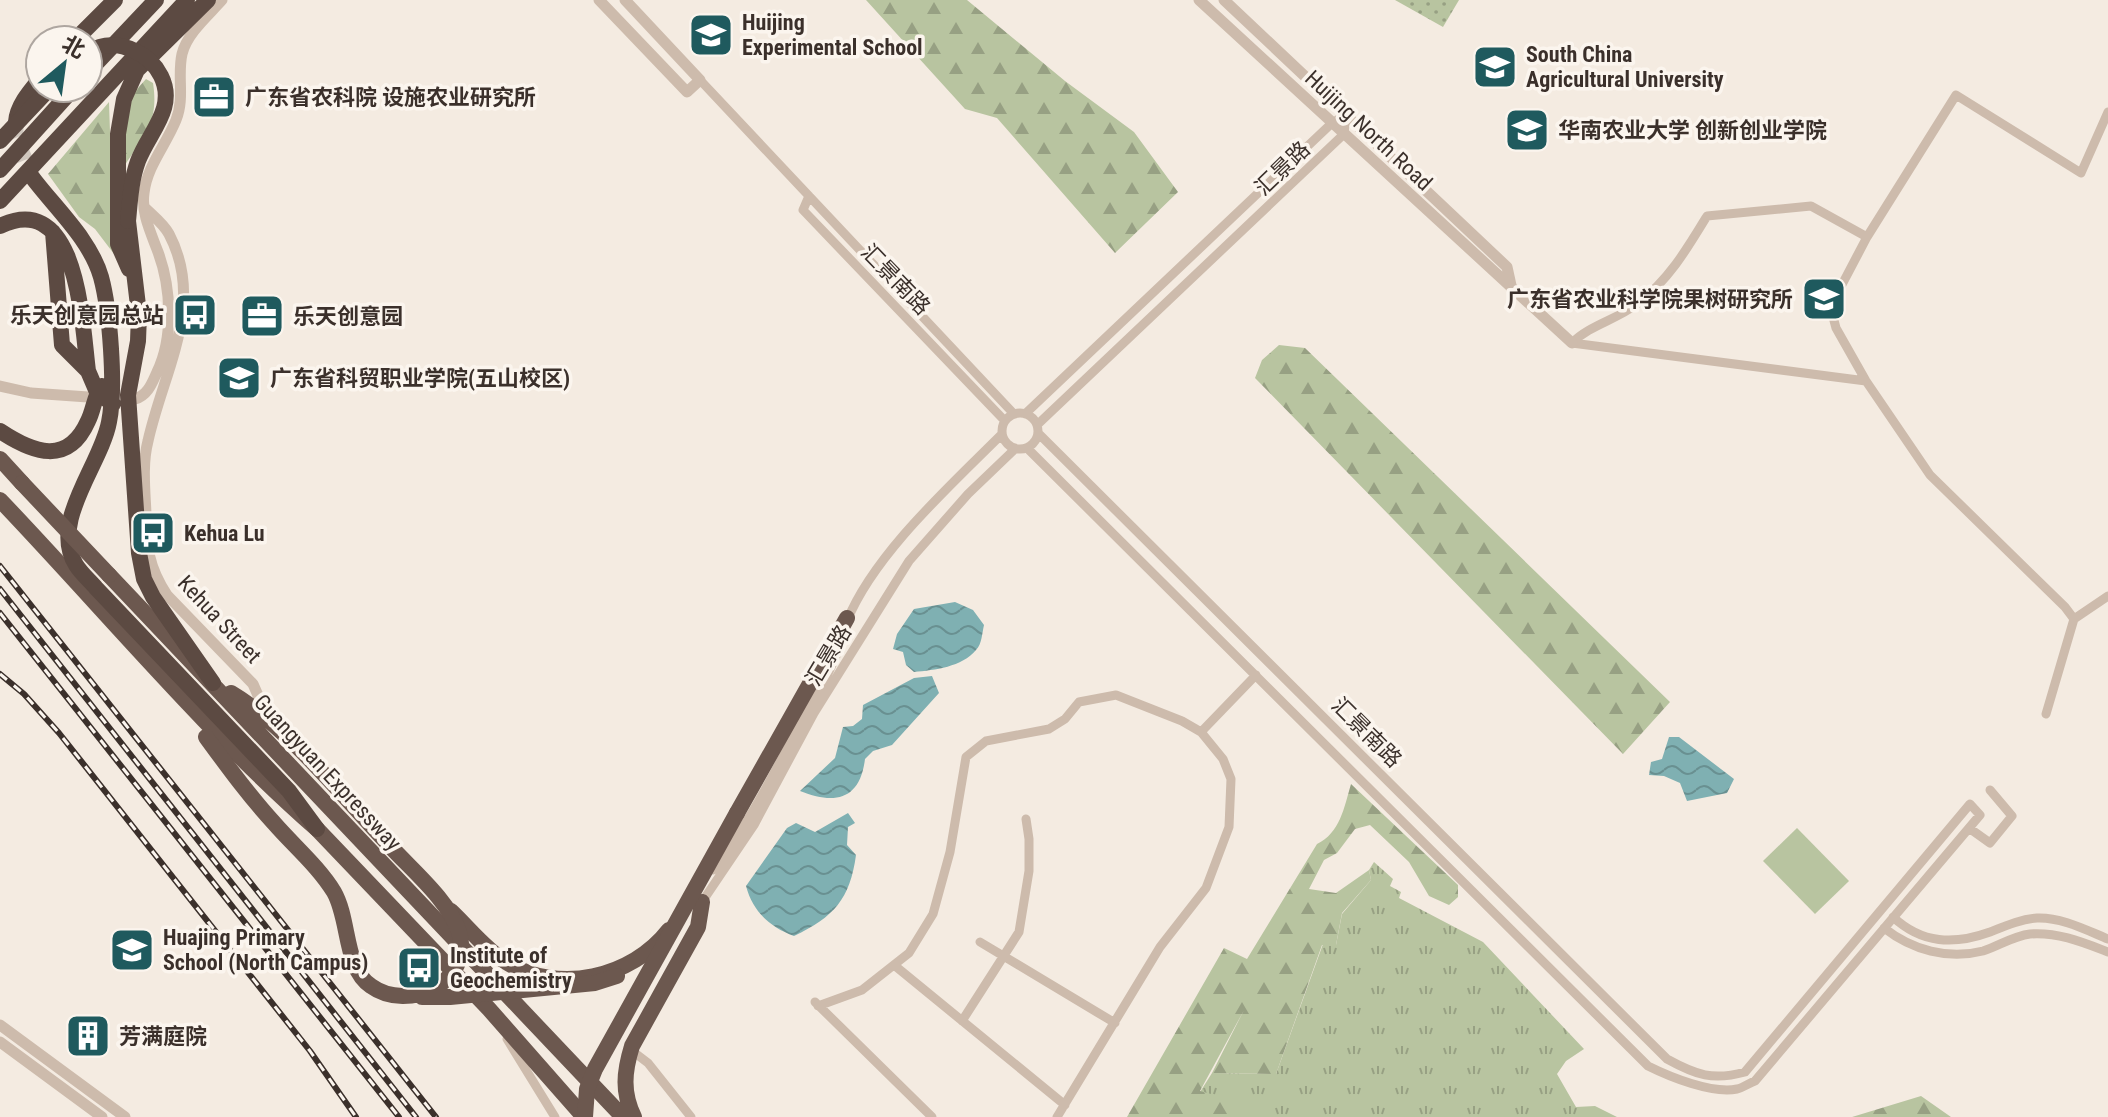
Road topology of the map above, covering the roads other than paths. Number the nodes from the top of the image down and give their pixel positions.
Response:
1 (115, 0) edge
2 (156, 0) edge
3 (187, 0) edge
4 (208, 0) edge
5 (222, 0) edge
6 (599, 0) edge
7 (625, 0) edge
8 (1199, 0) edge
9 (1224, 0) edge
10 (91, 24) edge
11 (104, 45) edge
12 (104, 55) edge
13 (700, 80) junction
14 (24, 100) edge
15 (35, 104) edge
16 (60, 104) edge
17 (2108, 112) edge
18 (1346, 115) junction
19 (16, 122) tunnel mouth
20 (1332, 123) junction
21 (1344, 134) junction
22 (0, 141) edge
23 (0, 170) edge
24 (32, 177) tunnel mouth
25 (809, 196) junction
26 (0, 201) edge
27 (144, 207) junction
28 (0, 226) edge
29 (53, 232) junction
30 (1867, 237) junction
31 (135, 282) junction
32 (1512, 290) junction
33 (1572, 343) junction
34 (88, 371) junction
35 (111, 376) junction
36 (1866, 381) junction
37 (0, 386) edge
38 (92, 395) junction
39 (135, 399) dead end
40 (113, 404) junction
41 (1020, 414) junction
42 (1005, 421) junction
43 (1038, 429) junction
44 (0, 431) edge
45 (1002, 434) junction
46 (1027, 448) junction
47 (1015, 449) junction
48 (0, 459) edge
49 (0, 500) edge
50 (2108, 596) edge
51 (847, 618) junction
52 (2074, 619) junction
53 (1256, 675) junction
54 (213, 683) junction
55 (175, 689) junction
56 (258, 711) junction
57 (2046, 714) dead end
58 (1201, 732) junction
59 (1990, 790) dead end
60 (1026, 819) dead end
61 (1969, 828) junction
62 (317, 829) junction
63 (696, 899) junction
64 (447, 908) junction
65 (1893, 917) junction
66 (1884, 928) junction
67 (2108, 939) edge
68 (980, 942) dead end
69 (2108, 952) edge
70 (1005, 955) junction
71 (894, 965) junction
72 (617, 973) junction
73 (413, 997) junction
74 (489, 1009) junction
75 (962, 1021) junction
76 (1115, 1023) junction
77 (0, 1025) edge
78 (0, 1042) edge
79 (631, 1050) junction
80 (1065, 1105) junction
81 (102, 1117) edge
82 (125, 1117) edge
83 (555, 1117) edge
84 (584, 1117) edge
85 (623, 1117) edge
86 (634, 1117) edge
87 (691, 1117) edge
88 (932, 1117) edge
89 (1057, 1117) edge

1 - 10 highway
2 - 12 highway
3 - 26 highway
4 - 31 highway
5 - 27 street
6 - 13 street
7 - 13 street, 汇景南路
8 - 20 street, Huijing North Road
9 - 18 street, Huijing North Road
11 - 31 highway, bridge
13 - 25 street, 汇景南路
14 - 19 highway
15 - 22 highway, bridge
16 - 23 highway
17 - 30 street
18 - 20 street, 汇景路
18 - 21 street
18 - 32 street, Huijing North Road
20 - 21 street, Huijing North Road
20 - 41 street, 汇景路
21 - 32 street, Huijing North Road
21 - 43 street, 汇景路
24 - 35 highway
25 - 41 street, 汇景南路
25 - 42 street, 汇景南路
27 - 39 street
27 - 56 street, Kehua Street
28 - 29 highway
29 - 34 highway
29 - 34 highway
30 - 33 street
30 - 36 street
31 - 54 highway
32 - 33 street, Huijing North Road
33 - 36 street
34 - 38 highway
35 - 38 highway
35 - 40 highway
36 - 52 street
37 - 38 street
38 - 40 highway
38 - 44 highway
40 - 62 highway
41 - 42 street
41 - 43 street
42 - 45 street
43 - 46 street
43 - 61 street, 汇景南路
45 - 47 street
45 - 51 street, 汇景路
46 - 47 street
46 - 53 street, 汇景南路
47 - 63 street, 汇景路
48 - 54 highway, Guangyuan Expressway, bridge
49 - 55 highway, Guangyuan Expressway
50 - 52 street
51 - 63 street, 汇景路
51 - 84 highway, bridge
52 - 57 street
53 - 58 street
53 - 66 street, 汇景南路
54 - 56 highway
54 - 85 highway, Guangyuan Expressway
55 - 62 highway, Guangyuan Expressway
55 - 73 highway, bridge
56 - 64 highway, bridge
58 - 71 street
58 - 76 street
59 - 61 street
60 - 70 street
61 - 65 street
62 - 74 highway, Guangyuan Expressway
63 - 72 highway
63 - 79 highway
64 - 72 highway, bridge
64 - 73 highway, bridge
65 - 66 street
65 - 67 street
66 - 69 street
68 - 70 street
70 - 75 street
70 - 76 street
71 - 75 street
71 - 88 street
72 - 73 highway, bridge
74 - 83 street
74 - 84 highway, Guangyuan Expressway
75 - 80 street
76 - 80 street
77 - 82 street
78 - 81 street
79 - 86 highway
79 - 87 street
80 - 89 street

